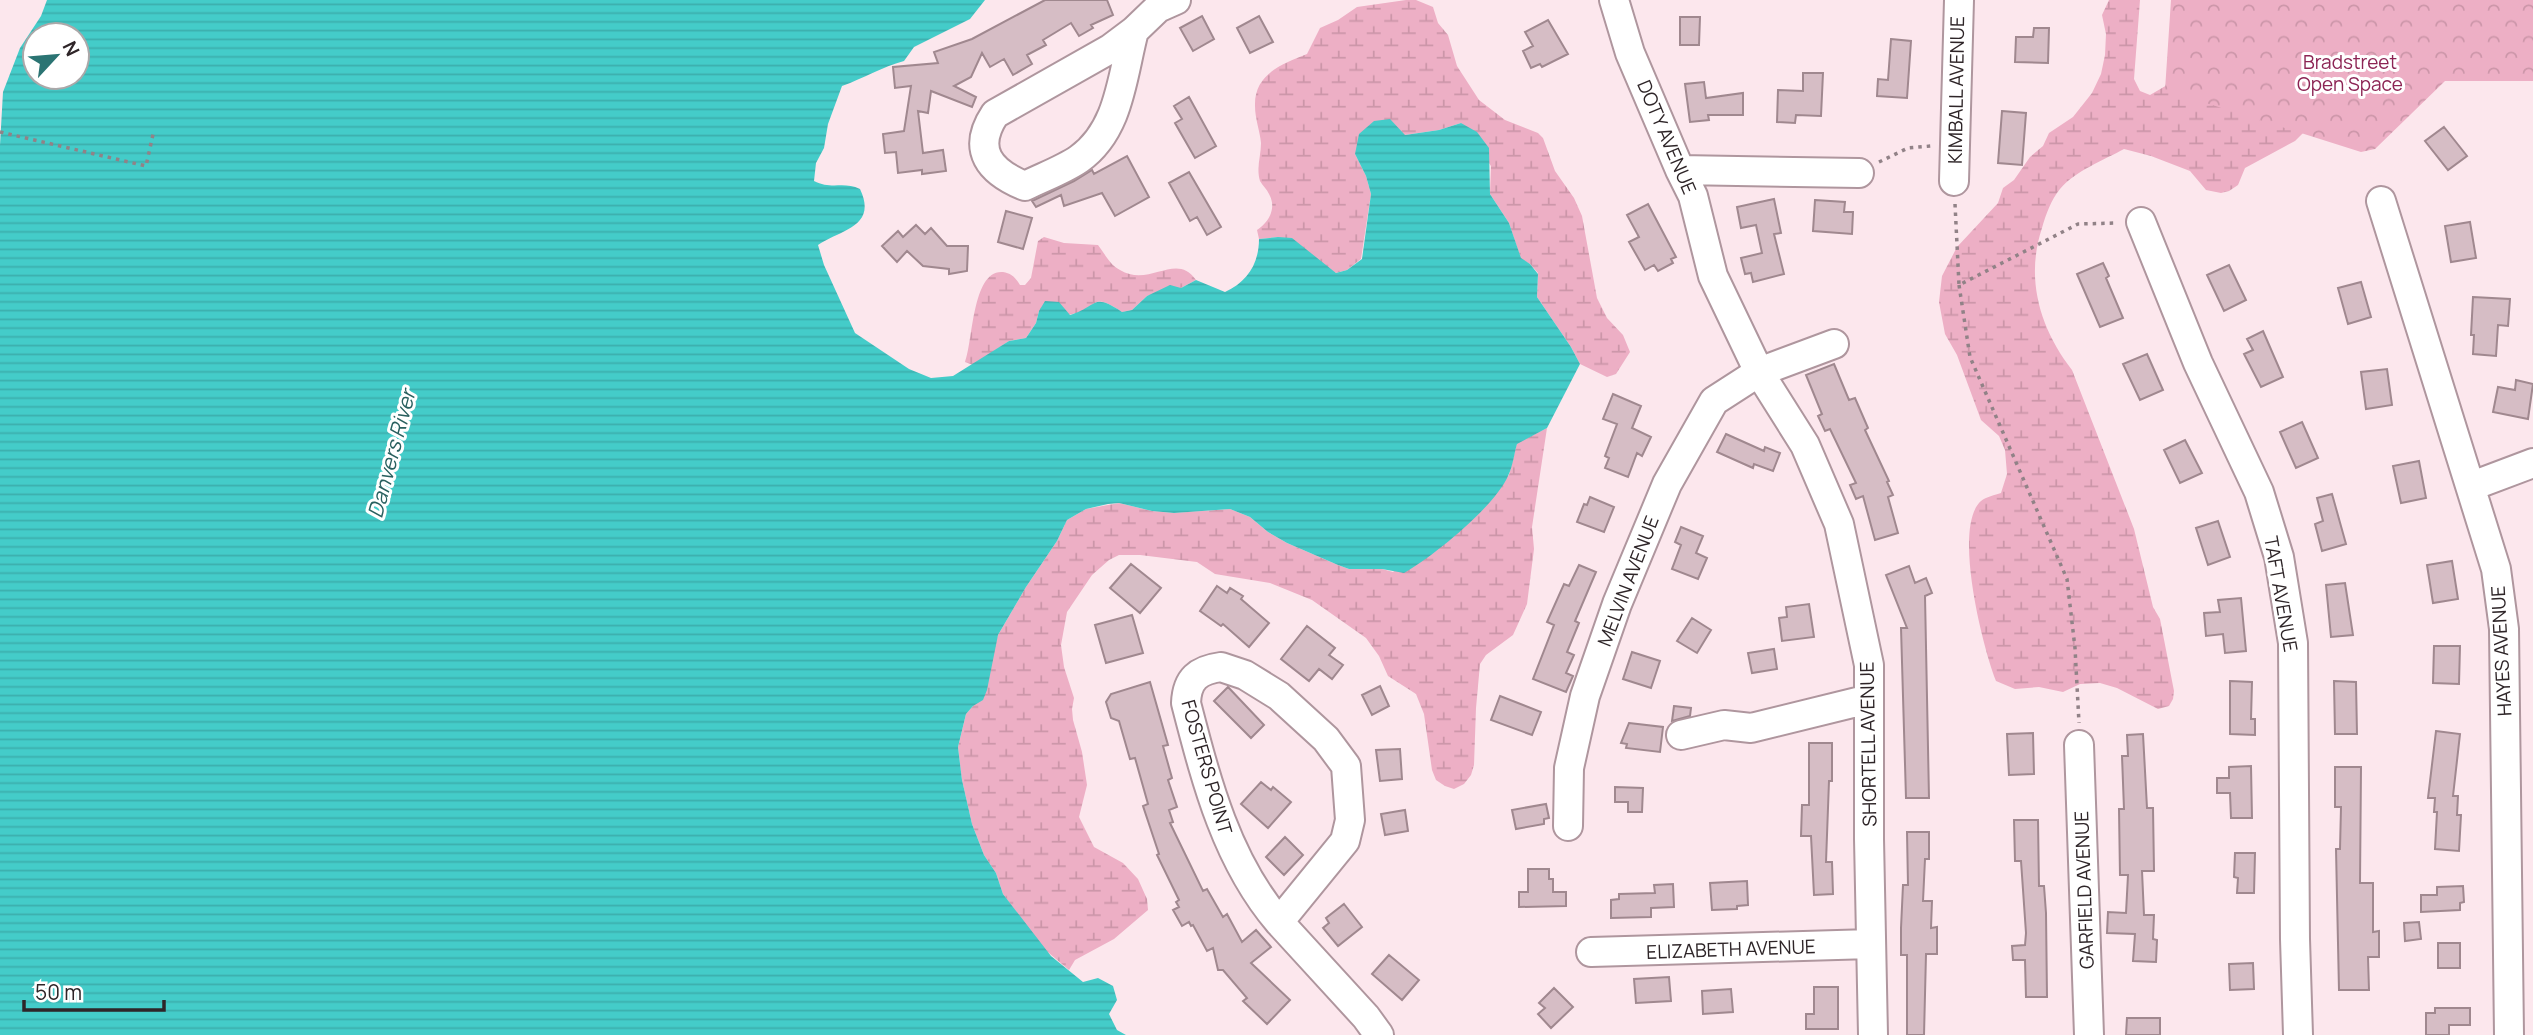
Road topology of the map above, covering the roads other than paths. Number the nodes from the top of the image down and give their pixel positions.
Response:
1 (1176, 0) edge
2 (1614, 0) edge
3 (1959, 0) edge
4 (1134, 32) junction
5 (1680, 170) junction
6 (1859, 173) road end
7 (1954, 181) dead end
8 (2381, 201) dead end
9 (2141, 222) road end
10 (1713, 276) joint
11 (1834, 344) dead end
12 (1759, 372) junction
13 (2533, 463) edge
14 (2472, 486) junction
15 (1869, 699) junction
16 (1681, 735) dead end
17 (2079, 745) road end
18 (1568, 826) dead end
19 (1279, 922) junction
20 (1871, 944) junction
21 (1591, 952) dead end
22 (1378, 1035) edge
23 (1873, 1035) edge
24 (2089, 1035) edge
25 (2298, 1035) edge
26 (2509, 1035) edge

1 - 4 street
2 - 5 street, DOTY AVENUE
3 - 7 street, KIMBALL AVENUE
4 - 4 street
5 - 6 street
5 - 10 street, DOTY AVENUE
8 - 14 street, HAYES AVENUE
9 - 25 street, TAFT AVENUE
10 - 12 street, SHORTELL AVENUE
11 - 12 street, MELVIN AVENUE
12 - 15 street, SHORTELL AVENUE
12 - 18 street, MELVIN AVENUE
13 - 14 street
14 - 26 street, HAYES AVENUE
15 - 16 street
15 - 20 street, SHORTELL AVENUE
17 - 24 street, GARFIELD AVENUE
19 - 19 street, FOSTERS POINT
19 - 22 street, FOSTERS POINT
20 - 21 street, ELIZABETH AVENUE
20 - 23 street, SHORTELL AVENUE

